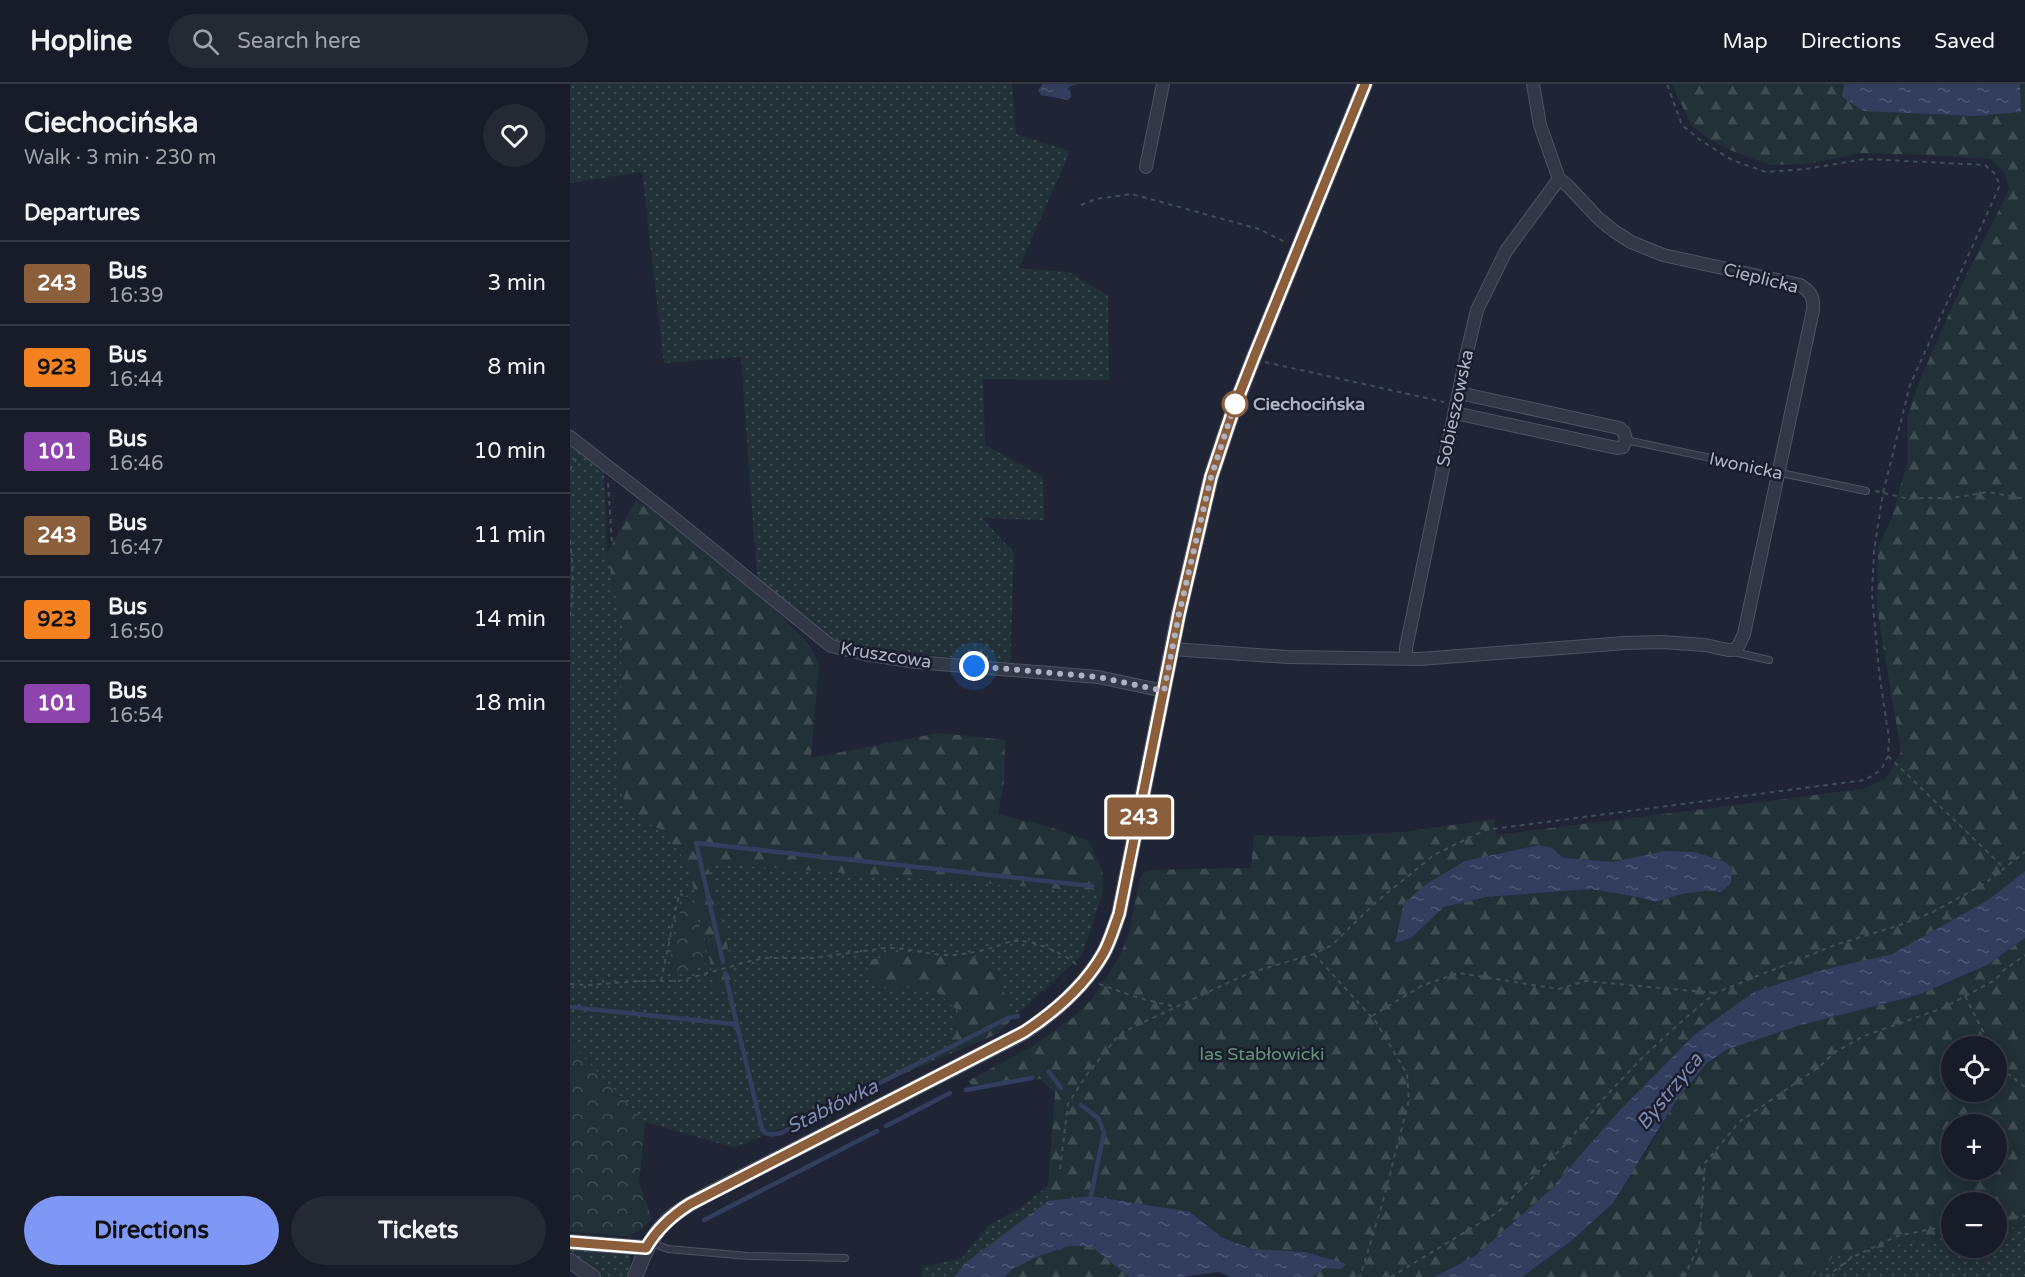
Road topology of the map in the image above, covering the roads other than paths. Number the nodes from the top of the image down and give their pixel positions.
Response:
1 (1162, 84) edge
2 (1365, 84) edge
3 (1533, 84) edge
4 (1146, 167) dead end
5 (1559, 180) junction
6 (1456, 404) junction
7 (570, 437) edge
8 (1626, 440) junction
9 (1778, 473) junction
10 (1866, 491) dead end
11 (1172, 649) junction
12 (1734, 650) junction
13 (1406, 659) junction
14 (1769, 660) dead end
15 (1164, 691) junction
16 (570, 1242) edge
17 (648, 1245) junction
18 (845, 1258) dead end
19 (570, 1261) edge
20 (593, 1277) edge
21 (635, 1277) edge

1 - 4 street
2 - 11 street
3 - 5 street, Cieplicka
5 - 6 street, Sobieszowska
5 - 9 street, Cieplicka
6 - 8 street, Iwonicka
6 - 8 street, Iwonicka
6 - 13 street, Sobieszowska
7 - 15 street, Kruszcowa
8 - 9 lane, Iwonicka
9 - 10 lane, Iwonicka
9 - 12 street, Cieplicka
11 - 13 street
11 - 15 street
12 - 13 street
12 - 14 lane
15 - 17 street
16 - 17 street
17 - 18 lane
17 - 21 street
19 - 20 street

